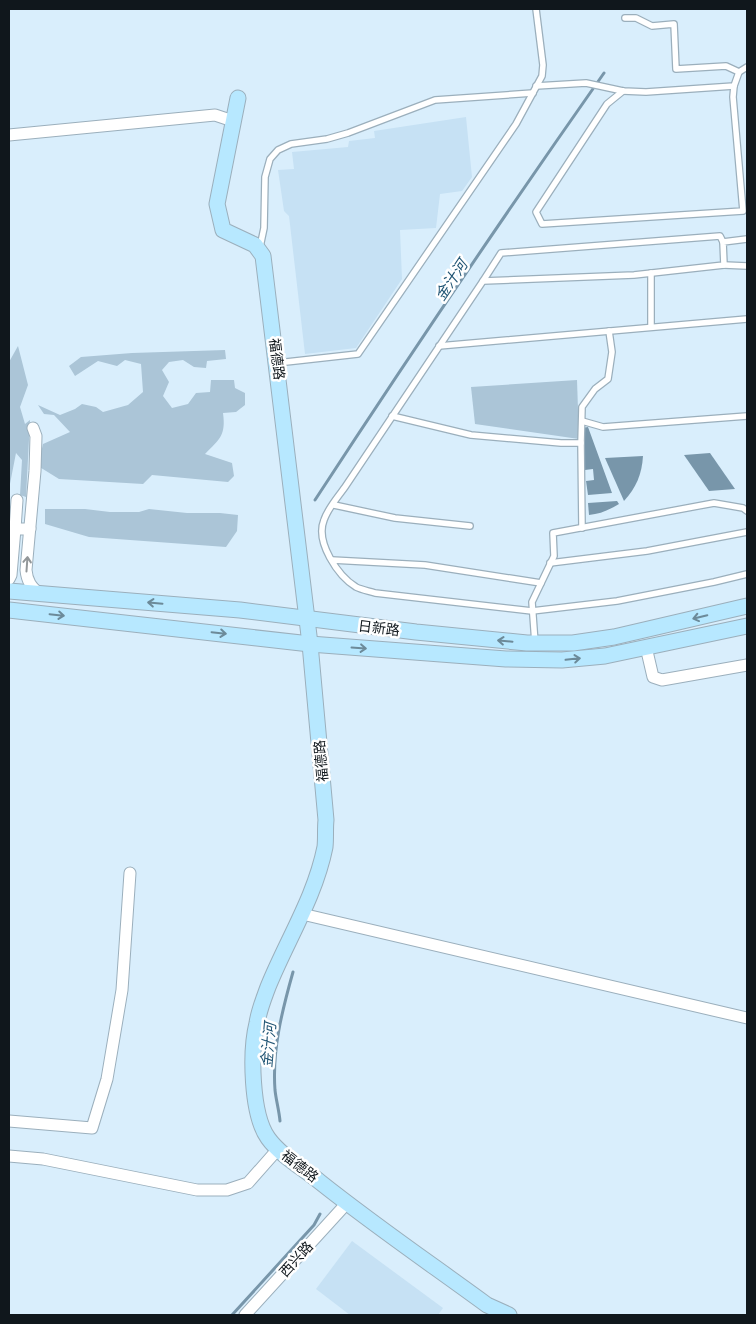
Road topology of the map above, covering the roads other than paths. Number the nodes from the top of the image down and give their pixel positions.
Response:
1 (536, 9) edge
2 (625, 18) dead end
3 (747, 67) edge
4 (739, 72) junction
5 (536, 86) junction
6 (734, 86) junction
7 (623, 91) junction
8 (533, 93) junction
9 (238, 98) dead end
10 (233, 121) junction
11 (9, 135) edge
12 (747, 239) edge
13 (723, 242) junction
14 (259, 249) junction
15 (724, 265) junction
16 (747, 266) edge
17 (651, 273) junction
18 (483, 280) junction
19 (747, 319) edge
20 (651, 327) junction
21 (608, 331) junction
22 (439, 346) junction
23 (277, 363) junction
24 (392, 416) junction
25 (747, 416) edge
26 (582, 421) junction
27 (33, 428) dead end
28 (581, 443) junction
29 (17, 500) dead end
30 (334, 505) junction
31 (747, 511) edge
32 (470, 526) dead end
33 (582, 528) junction
34 (15, 529) junction
35 (30, 529) junction
36 (747, 532) edge
37 (332, 560) junction
38 (550, 563) junction
39 (747, 574) edge
40 (9, 579) edge
41 (541, 583) junction
42 (9, 591) edge
43 (40, 594) junction
44 (747, 606) edge
45 (9, 610) edge
46 (532, 611) junction
47 (308, 620) junction
48 (747, 626) edge
49 (535, 643) junction
50 (310, 644) junction
51 (646, 647) junction
52 (747, 665) edge
53 (130, 872) dead end
54 (302, 914) junction
55 (747, 1018) edge
56 (9, 1120) edge
57 (278, 1149) junction
58 (9, 1156) edge
59 (347, 1203) junction
60 (244, 1315) edge
61 (509, 1315) edge

1 - 5 lane
2 - 4 lane
3 - 4 lane
4 - 6 lane
5 - 7 lane
5 - 8 lane
6 - 7 lane
6 - 7 lane
8 - 14 lane
8 - 23 lane
9 - 10 main road
10 - 11 street
10 - 14 main road
12 - 13 lane
13 - 15 lane
13 - 18 lane
14 - 23 main road, 福德路
15 - 16 lane
15 - 17 lane
17 - 18 lane
17 - 20 lane
18 - 22 lane
19 - 20 lane
20 - 21 lane
21 - 22 lane
21 - 26 lane
22 - 24 lane
23 - 47 main road, 福德路
24 - 28 lane
24 - 30 lane
25 - 26 lane
26 - 28 lane
27 - 35 street
28 - 33 lane
29 - 34 street
30 - 32 lane
30 - 37 lane
31 - 33 lane
33 - 38 lane
34 - 35 street
34 - 40 street
43 -> 35 street
36 - 38 lane
37 - 41 lane
37 - 46 lane
38 - 41 lane
39 - 46 lane
41 - 46 lane
42 - 43 main road, 日新路
47 -> 43 main road, 日新路
44 -> 49 main road, 日新路
45 -> 50 main road, 日新路
46 - 49 lane
49 -> 47 main road, 日新路
47 - 50 main road, 福德路
48 - 51 main road, 日新路
50 -> 51 main road, 日新路
50 - 54 main road, 福德路
51 - 52 street
53 - 56 street
54 - 55 street
54 - 57 main road, 福德路
57 - 58 street
57 - 59 main road, 福德路
59 - 60 street, 西兴路
59 - 61 main road, 福德路

